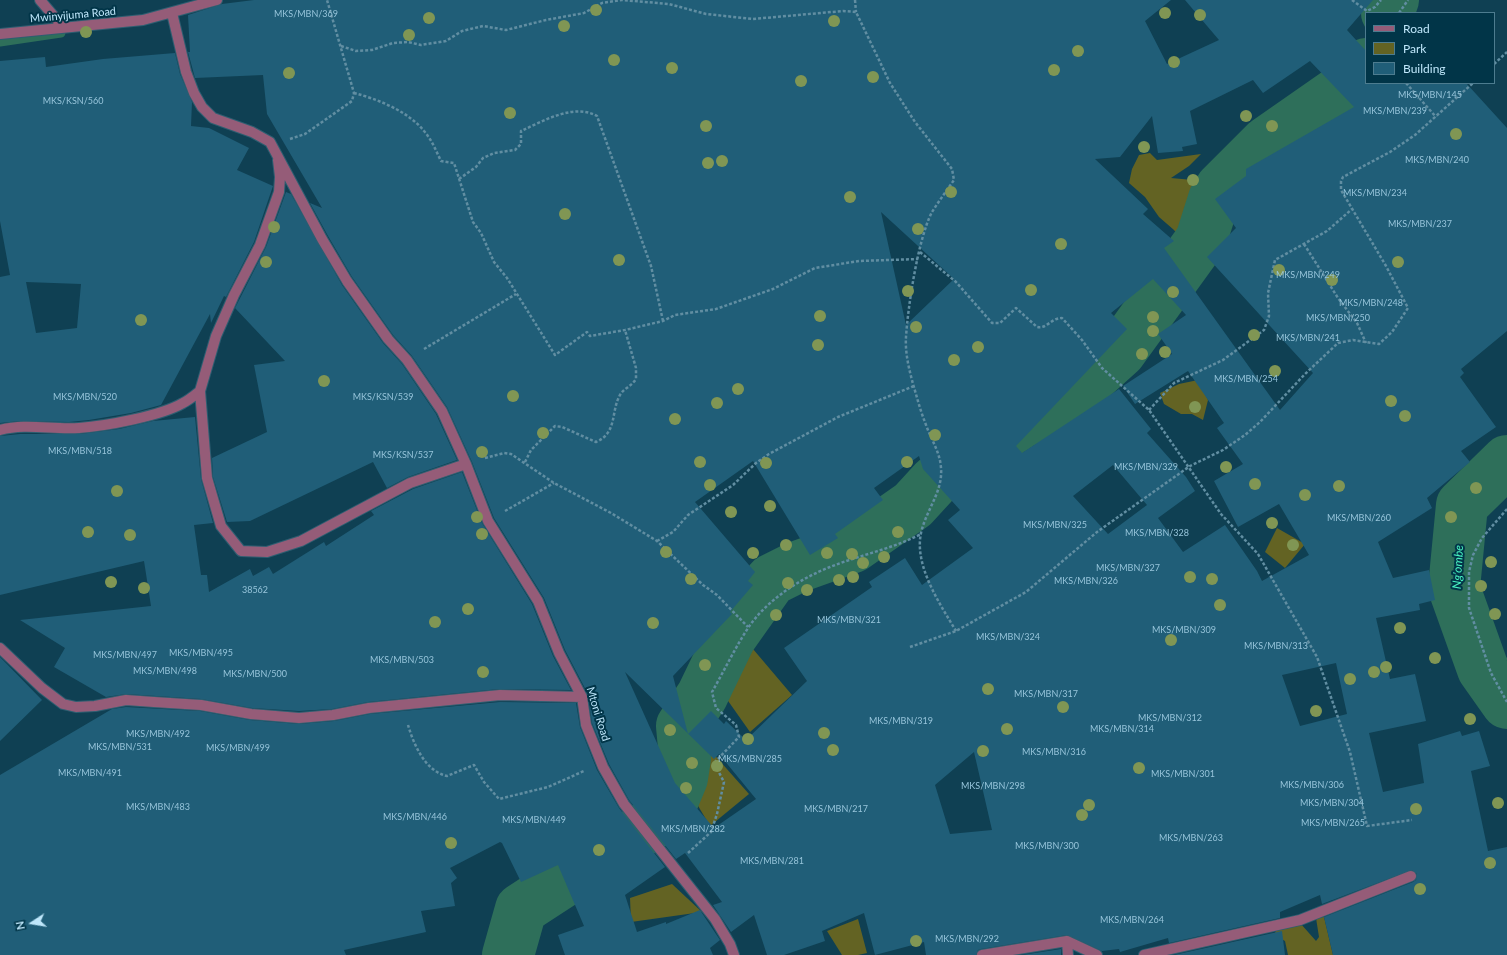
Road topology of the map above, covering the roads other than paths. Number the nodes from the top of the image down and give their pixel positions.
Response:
1 (40, 0) edge
2 (217, 0) edge
3 (172, 13) junction
4 (63, 27) junction
5 (0, 34) edge
6 (277, 153) junction
7 (200, 391) junction
8 (0, 430) edge
9 (466, 464) junction
10 (0, 648) edge
11 (582, 697) junction
12 (1411, 876) dead end
13 (1067, 941) junction
14 (734, 955) edge
15 (982, 955) edge
16 (1068, 955) edge
17 (1097, 955) edge
18 (1144, 955) edge

1 - 4 street
2 - 3 street, Mwinyijuma Road
3 - 4 street, Mwinyijuma Road
3 - 6 street, Mtoni Road
4 - 5 street, Mwinyijuma Road
6 - 7 street
6 - 9 street, Mtoni Road
7 - 8 street
7 - 9 street
9 - 11 street, Mtoni Road
10 - 11 street
11 - 14 street, Mtoni Road
12 - 18 street
13 - 15 street
13 - 16 street
13 - 17 street

